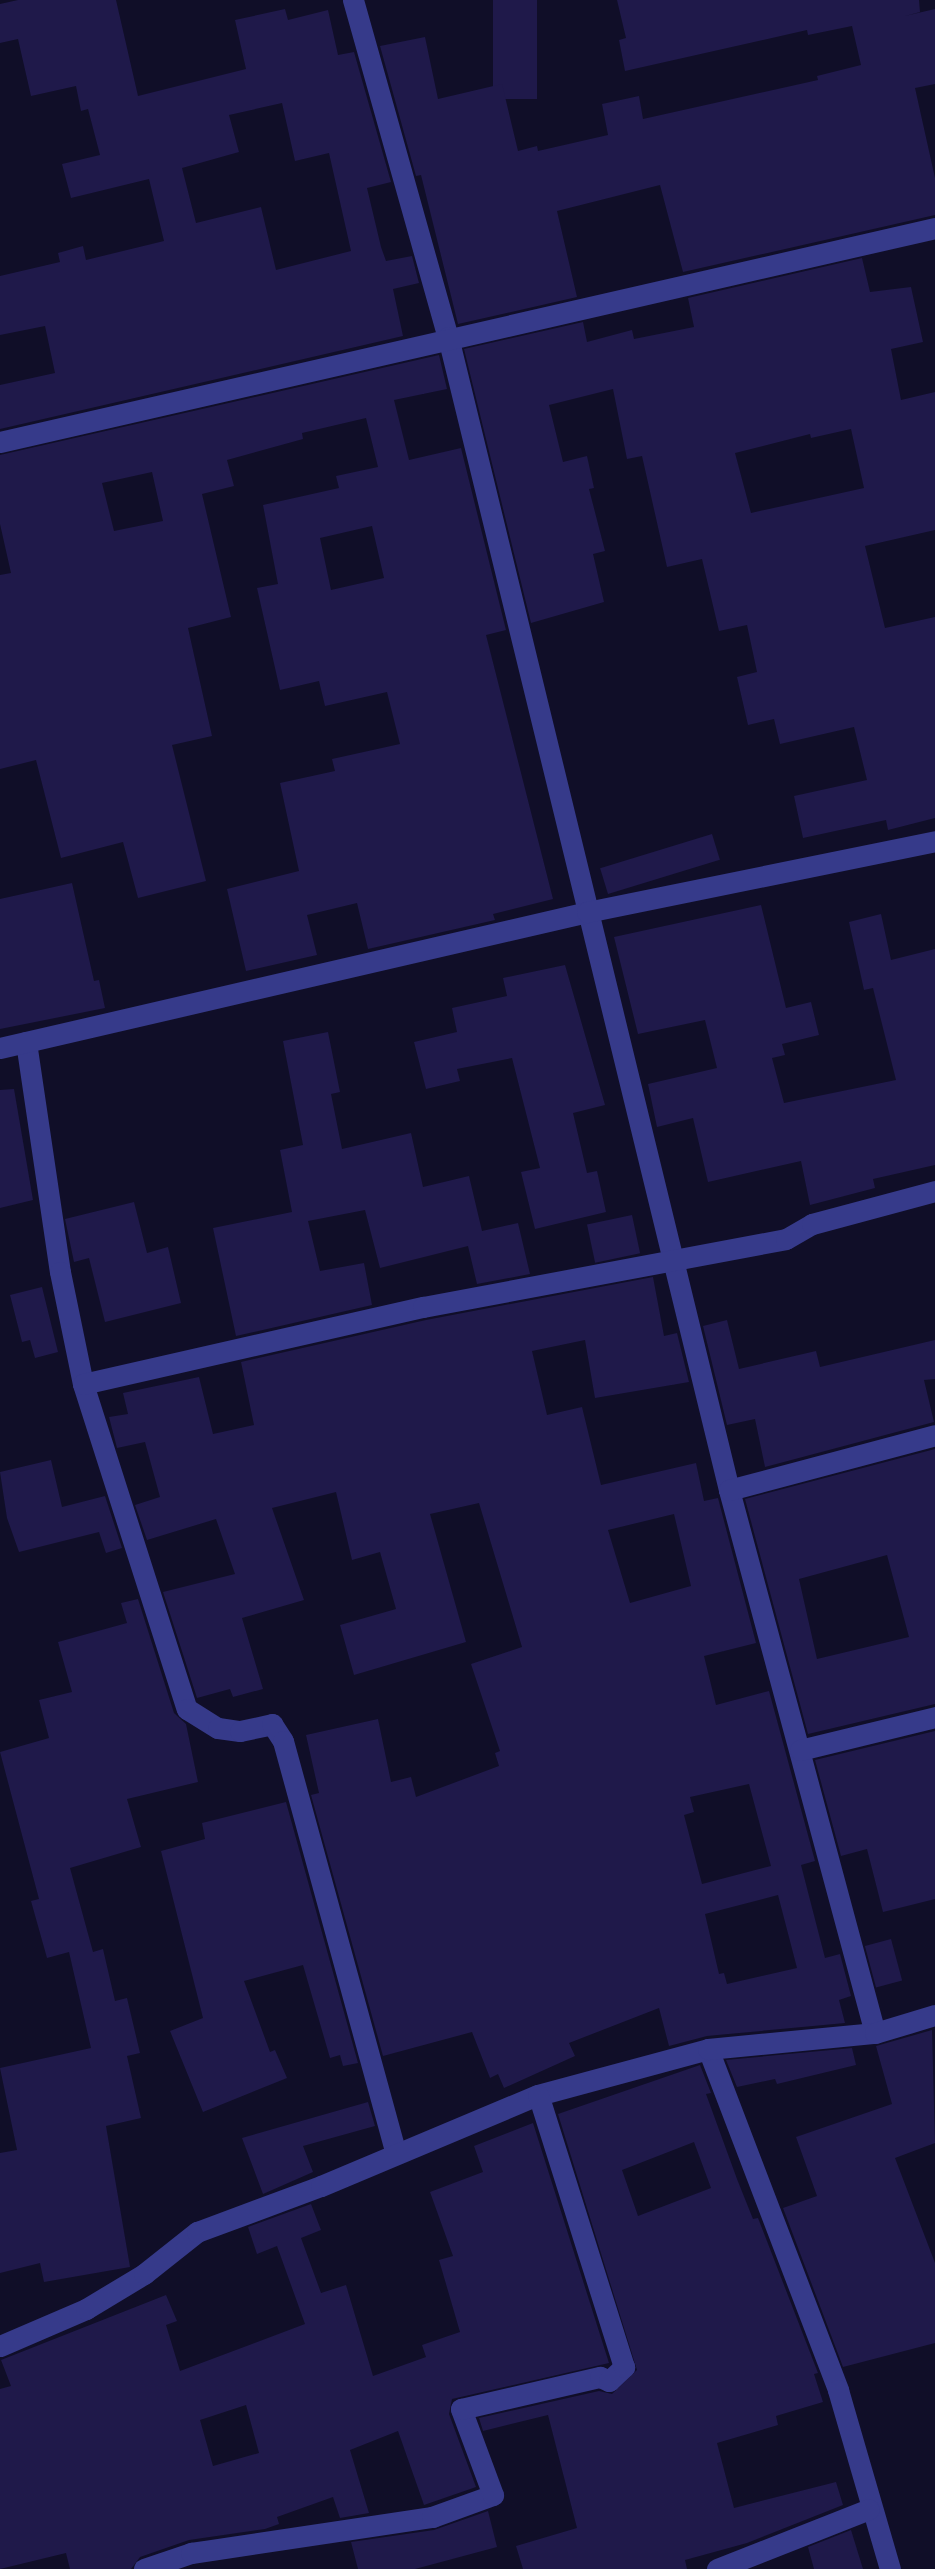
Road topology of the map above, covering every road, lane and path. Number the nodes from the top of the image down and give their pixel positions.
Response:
1 (353, 0) edge
2 (935, 228) edge
3 (449, 337) junction
4 (0, 442) edge
5 (935, 841) edge
6 (587, 912) junction
7 (26, 1042) junction
8 (0, 1048) edge
9 (935, 1191) edge
10 (677, 1259) junction
11 (83, 1384) junction
12 (935, 1435) edge
13 (729, 1490) junction
14 (935, 1717) edge
15 (800, 1750) junction
16 (935, 2015) edge
17 (875, 2032) junction
18 (708, 2049) junction
19 (538, 2095) junction
20 (396, 2153) junction
21 (0, 2346) edge
22 (869, 2510) junction
23 (144, 2569) edge
24 (717, 2569) edge
25 (890, 2569) edge

1 - 3 street
2 - 3 street
3 - 4 street
3 - 6 street
5 - 6 street
6 - 7 street
6 - 10 street
7 - 8 street
7 - 11 street
9 - 10 street
10 - 11 street
10 - 13 street
11 - 20 street
12 - 13 street
13 - 15 street
14 - 15 street
15 - 17 street
16 - 17 street
17 - 18 street
18 - 19 street
18 - 22 street
19 - 20 street
19 - 23 street
20 - 21 street
22 - 24 street
22 - 25 street

